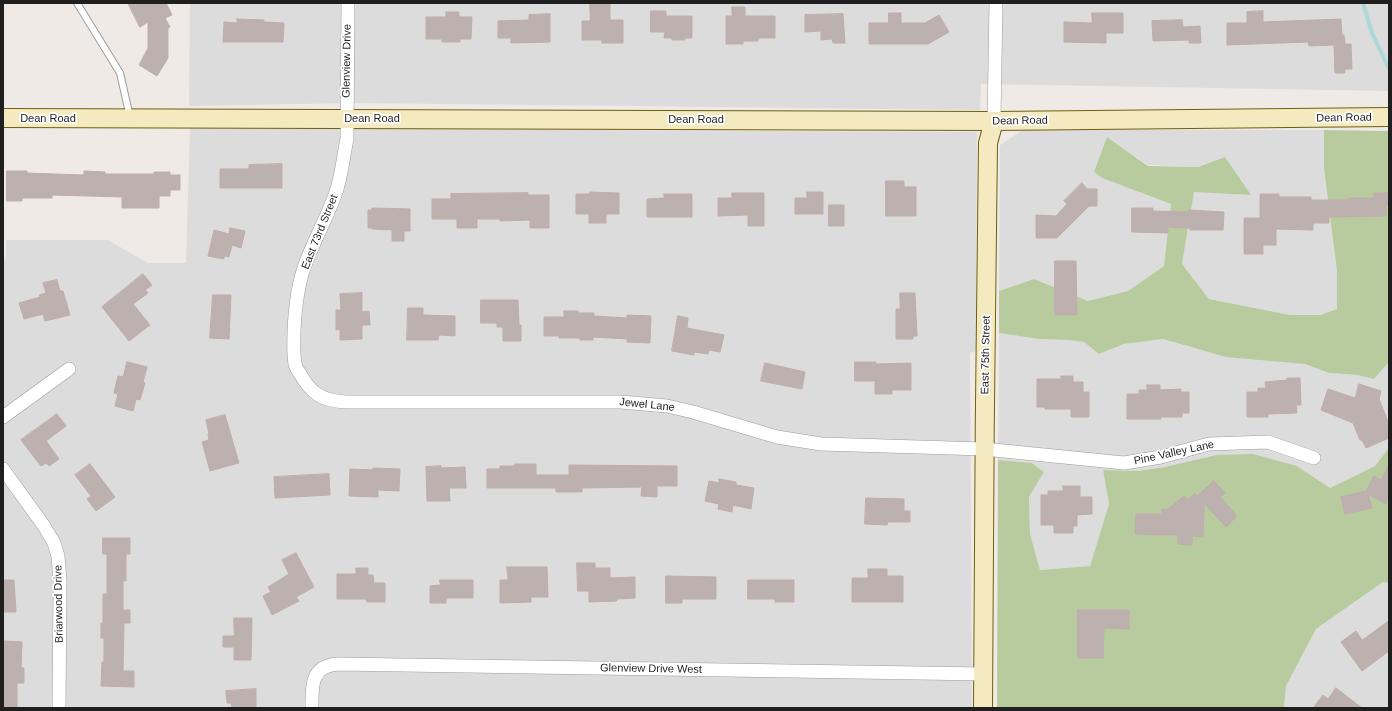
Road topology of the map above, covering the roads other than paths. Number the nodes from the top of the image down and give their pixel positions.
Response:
1 (77, 3) edge
2 (348, 3) edge
3 (996, 3) edge
4 (1387, 117) edge
5 (3, 118) edge
6 (130, 119) junction
7 (347, 119) junction
8 (994, 122) junction
9 (69, 370) dead end
10 (309, 388) joint
11 (3, 417) edge
12 (984, 449) junction
13 (1314, 458) dead end
14 (3, 469) edge
15 (983, 674) junction
16 (59, 708) edge
17 (312, 708) edge
18 (983, 708) edge

1 - 6 lane
2 - 7 street, Glenview Drive
3 - 8 street, East 75th Street
4 - 8 street, Dean Road
5 - 6 street, Dean Road
6 - 7 street, Dean Road
7 - 8 street, Dean Road
7 - 10 street, East 73rd Street
8 - 12 street, East 75th Street
9 - 11 street
10 - 12 street, Jewel Lane
12 - 13 street, Pine Valley Lane
12 - 15 street, East 75th Street
14 - 16 street, Briarwood Drive
15 - 17 street, Glenview Drive West
15 - 18 street, East 75th Street

